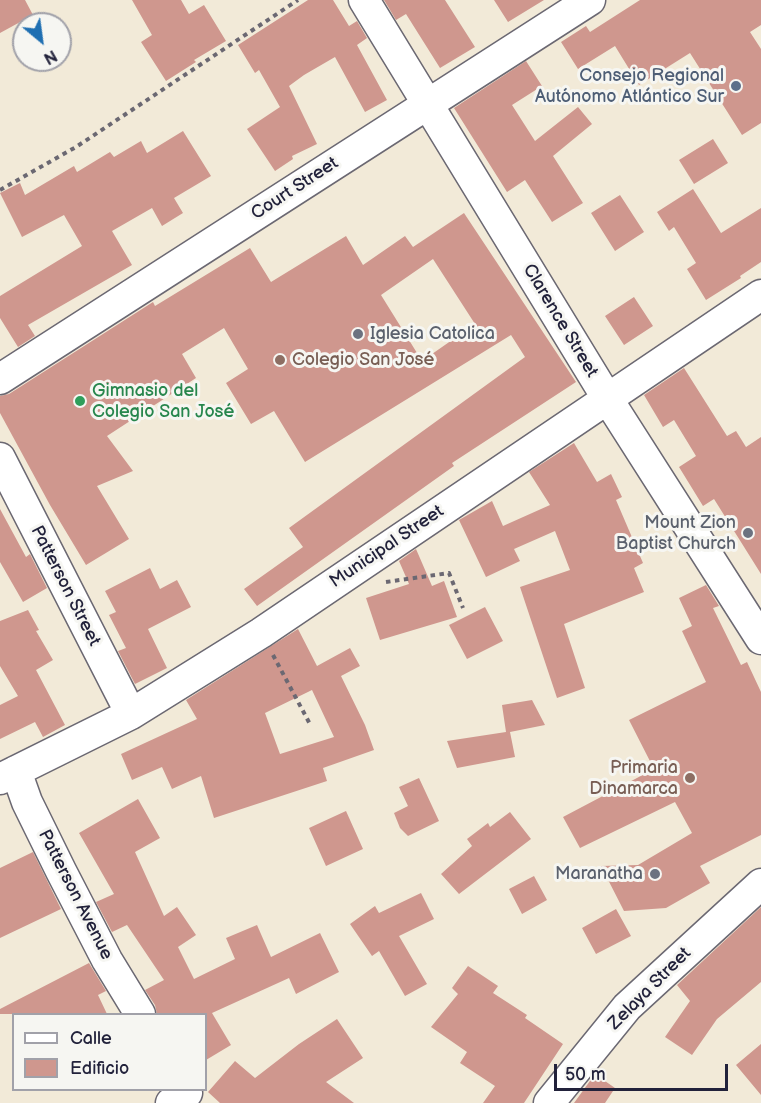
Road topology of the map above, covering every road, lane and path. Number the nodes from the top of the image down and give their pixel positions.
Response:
1 (298, 0) edge
2 (363, 0) edge
3 (590, 0) edge
4 (428, 103) junction
5 (0, 190) edge
6 (761, 295) edge
7 (0, 378) edge
8 (607, 398) junction
9 (0, 459) edge
10 (381, 583) dead end
11 (463, 608) dead end
12 (261, 633) junction
13 (761, 639) edge
14 (131, 714) junction
15 (311, 726) dead end
16 (8, 775) edge
17 (761, 884) edge
18 (139, 1013) edge
19 (549, 1103) edge

1 - 5 path
2 - 4 street, Clarence Street
3 - 4 street, Court Street
4 - 7 street, Court Street
4 - 8 street, Clarence Street
6 - 8 street, Municipal Street
8 - 12 street, Municipal Street
8 - 13 street, Clarence Street
9 - 14 street, Patterson Street
10 - 11 path
12 - 14 street, Municipal Street
12 - 15 path
14 - 16 street, Municipal Street
16 - 18 street, Patterson Avenue
17 - 19 street, Zelaya Street

